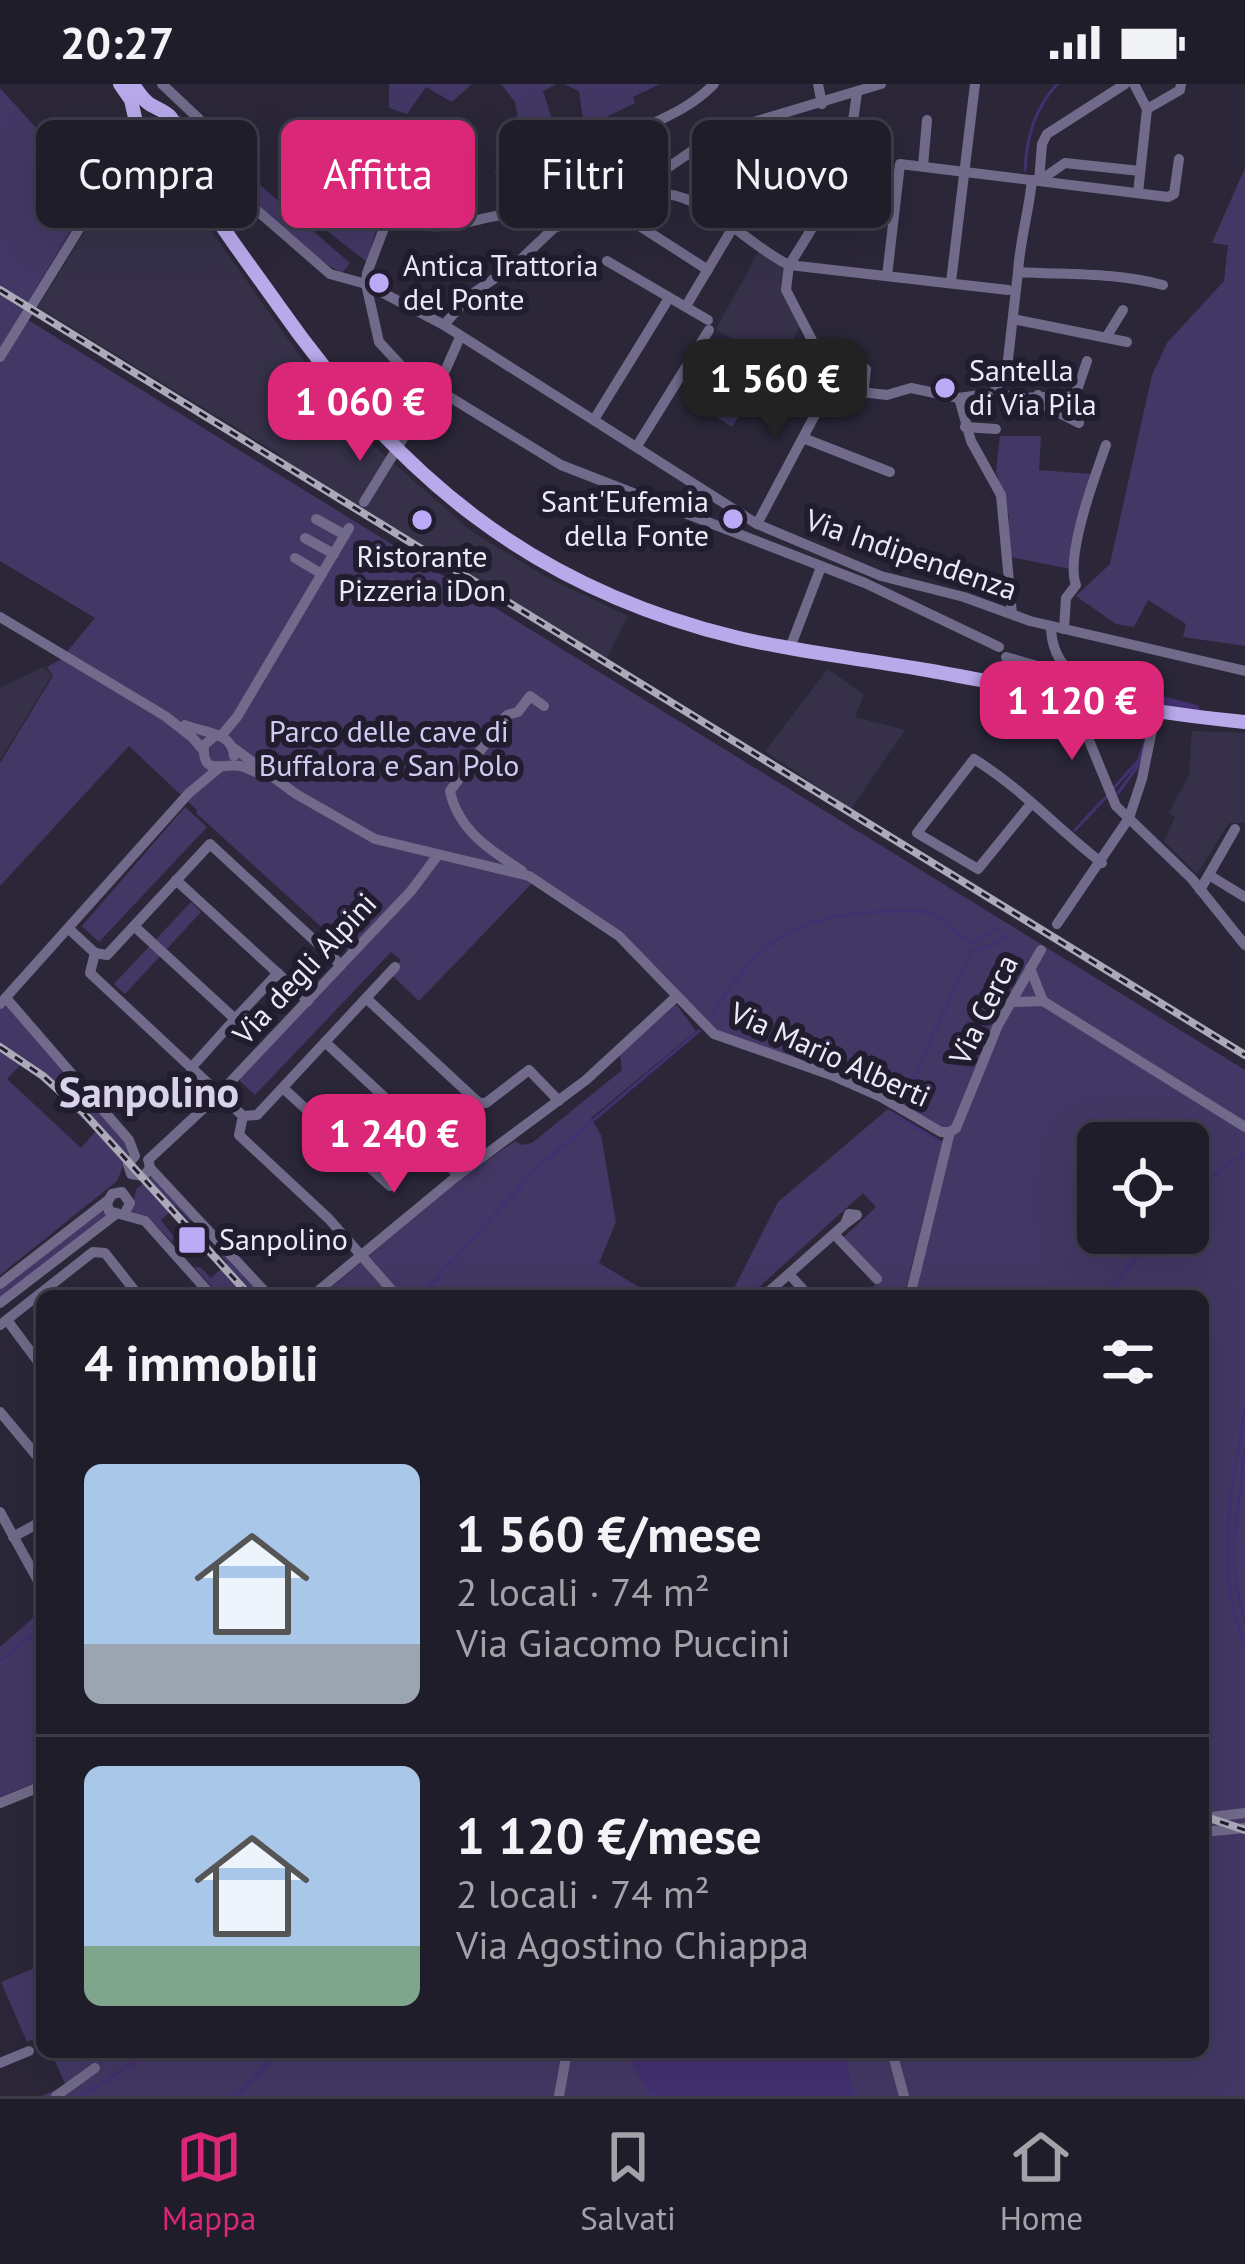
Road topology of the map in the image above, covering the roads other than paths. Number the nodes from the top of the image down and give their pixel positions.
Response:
1 (120, 84) edge
2 (133, 84) edge
3 (162, 84) edge
4 (714, 84) edge
5 (818, 84) edge
6 (881, 84) edge
7 (975, 84) edge
8 (1130, 84) edge
9 (1181, 84) edge
10 (857, 93) junction
11 (822, 104) junction
12 (155, 108) junction
13 (1147, 110) junction
14 (135, 120) edge
15 (138, 120) edge
16 (170, 120) edge
17 (200, 120) edge
18 (660, 120) edge
19 (927, 120) dead end
20 (1179, 158) dead end
21 (923, 166) junction
22 (668, 167) edge
23 (1140, 171) junction
24 (965, 172) junction
25 (1035, 180) junction
26 (1138, 193) junction
27 (257, 210) edge
28 (80, 228) edge
29 (225, 228) edge
30 (384, 228) edge
31 (554, 228) edge
32 (642, 228) edge
33 (732, 229) joint
34 (607, 262) dead end
35 (789, 265) junction
36 (708, 271) junction
37 (1018, 272) junction
38 (886, 275) junction
39 (951, 282) junction
40 (366, 284) junction
41 (1163, 284) dead end
42 (1008, 290) dead end
43 (669, 298) junction
44 (686, 306) junction
45 (1123, 310) dead end
46 (1013, 319) junction
47 (444, 325) junction
48 (1107, 336) junction
49 (460, 337) junction
50 (1127, 342) dead end
51 (0, 357) edge
52 (1087, 361) dead end
53 (866, 369) dead end
54 (833, 381) junction
55 (435, 386) junction
56 (993, 393) junction
57 (863, 395) junction
58 (1037, 395) junction
59 (959, 398) junction
60 (595, 418) junction
61 (1078, 423) dead end
62 (965, 427) junction
63 (996, 429) dead end
64 (803, 437) junction
65 (1106, 445) dead end
66 (638, 446) junction
67 (396, 451) junction
68 (890, 472) dead end
69 (364, 502) dead end
70 (316, 519) dead end
71 (757, 524) junction
72 (305, 538) dead end
73 (778, 543) junction
74 (334, 554) junction
75 (295, 558) dead end
76 (821, 567) junction
77 (322, 574) junction
78 (867, 577) junction
79 (1012, 614) junction
80 (0, 616) edge
81 (1051, 626) junction
82 (1064, 628) junction
83 (790, 648) junction
84 (1063, 665) junction
85 (1245, 671) edge
86 (1060, 696) junction
87 (544, 706) dead end
88 (1131, 706) junction
89 (1156, 710) junction
90 (165, 716) junction
91 (237, 717) junction
92 (1081, 721) dead end
93 (1245, 722) edge
94 (218, 736) junction
95 (234, 747) junction
96 (203, 753) junction
97 (222, 767) junction
98 (275, 780) junction
99 (189, 793) junction
100 (1030, 805) junction
101 (1129, 818) junction
102 (1235, 829) dead end
103 (438, 855) junction
104 (1102, 863) junction
105 (1208, 875) junction
106 (530, 876) junction
107 (176, 880) junction
108 (1200, 890) junction
109 (1245, 897) edge
110 (1057, 924) dead end
111 (134, 926) junction
112 (69, 929) junction
113 (1245, 945) edge
114 (1041, 950) dead end
115 (95, 953) junction
116 (340, 964) junction
117 (395, 967) dead end
118 (1030, 968) junction
119 (278, 974) junction
120 (677, 996) junction
121 (366, 998) junction
122 (3, 1001) edge
123 (308, 1001) junction
124 (1043, 1001) junction
125 (1013, 1002) junction
126 (235, 1018) junction
127 (325, 1042) junction
128 (191, 1068) junction
129 (283, 1088) junction
130 (220, 1094) junction
131 (559, 1101) junction
132 (243, 1116) junction
133 (1245, 1126) edge
134 (950, 1132) junction
135 (140, 1166) junction
136 (458, 1176) junction
137 (390, 1186) dead end
138 (112, 1196) junction
139 (123, 1209) junction
140 (845, 1224) dead end
141 (834, 1234) junction
142 (359, 1253) junction
143 (789, 1274) junction
144 (877, 1279) dead end
145 (0, 1283) edge
146 (53, 1284) junction
147 (45, 1290) edge
148 (58, 1290) edge
149 (134, 1290) edge
150 (207, 1290) edge
151 (263, 1290) edge
152 (318, 1290) edge
153 (392, 1290) edge
154 (771, 1290) edge
155 (804, 1290) edge
156 (911, 1290) edge
157 (36, 1297) edge
158 (0, 1303) edge
159 (3, 1323) edge
160 (36, 1360) edge
161 (0, 1412) edge
162 (36, 1455) edge
163 (0, 1513) edge
164 (36, 1524) edge
165 (13, 1537) junction
166 (36, 1577) edge
167 (36, 1788) edge
168 (0, 1803) edge
169 (1245, 1813) edge
170 (1209, 1817) edge
171 (1245, 1828) edge
172 (1209, 1831) edge
173 (29, 2051) dead end
174 (566, 2058) edge
175 (894, 2058) edge
176 (0, 2063) edge
177 (95, 2068) dead end
178 (56, 2096) edge
179 (560, 2096) edge
180 (904, 2096) edge

1 - 14 main road
2 - 12 main road
3 - 17 street, Via Indipendenza
4 - 18 street
5 - 11 street
6 - 10 street
7 - 24 street
8 - 13 street
8 - 25 street
9 - 13 street
10 - 11 street
10 - 35 street
11 - 22 street
12 - 15 main road
12 - 16 main road
13 - 23 street
19 - 21 street
20 - 26 street
21 - 24 street
21 - 38 street
23 - 25 street
23 - 26 street
24 - 25 street
24 - 39 street
25 - 26 street
25 - 37 street
27 - 40 street, Via Indipendenza
28 - 51 street
29 - 67 main road
30 - 40 street
31 - 47 street
32 - 36 street
33 - 35 street
33 - 36 street
34 - 43 street
35 - 38 street
35 - 54 street
36 - 44 street
37 - 41 street
37 - 46 street
38 - 39 street
39 - 42 street
40 - 47 street, Via Indipendenza
40 - 55 street
43 - 44 street
43 - 60 street
44 - 66 street
45 - 48 street
46 - 48 street
46 - 56 street
47 - 49 street, Via Indipendenza
48 - 50 street
49 - 55 street
49 - 60 street, Via Indipendenza
52 - 58 street
53 - 57 street
54 - 57 street
54 - 64 street
55 - 67 street
55 - 73 street
56 - 58 street
56 - 59 street
57 - 59 street
58 - 61 street
59 - 62 street
60 - 66 street, Via Indipendenza
62 - 63 street
62 - 79 street
64 - 68 street
64 - 71 street
65 - 82 street
66 - 71 street, Via Indipendenza
67 - 69 street
67 - 83 main road
70 - 74 street
71 - 73 street, Via Indipendenza
72 - 74 street
73 - 76 street
73 - 78 street, Via Indipendenza
74 - 77 street
75 - 77 street
76 - 78 street
76 - 83 street
77 - 91 street
78 - 79 street, Via Indipendenza
78 - 84 street
79 - 81 street, Via Indipendenza
80 - 90 street
81 - 82 street, Via Indipendenza
81 - 84 street, Via Indipendenza
82 - 85 street, Via Indipendenza
83 - 86 main road
84 - 86 street, Via Indipendenza
84 - 88 street
86 - 88 main road
87 - 106 street, Via Mario Alberti
88 - 89 main road
89 - 93 main road
89 - 101 street
90 - 94 street
90 - 96 street
91 - 94 street
91 - 95 street
92 - 101 street
94 - 95 street
94 - 96 street
95 - 97 street
95 - 98 street, Via Mario Alberti
96 - 97 street
96 - 99 street
97 - 98 street, Via Mario Alberti
97 - 99 street
98 - 103 street, Via Mario Alberti
99 - 112 street
100 - 100 street
100 - 104 street
101 - 104 street
101 - 108 street
102 - 105 street
103 - 106 street, Via Mario Alberti
103 - 116 street, Via degli Alpini
104 - 110 street
105 - 108 street
105 - 109 street
106 - 120 street, Via Mario Alberti
107 - 111 street
107 - 116 street
107 - 119 street
108 - 113 street
111 - 115 street
111 - 126 street
112 - 115 street
112 - 122 street
114 - 118 street, Via Cerca
115 - 128 street
116 - 123 street, Via degli Alpini
117 - 121 street
118 - 124 street
118 - 125 street, Via Cerca
119 - 123 street
119 - 126 street
120 - 131 street
120 - 134 street, Via Mario Alberti
121 - 127 street
121 - 131 street
122 - 135 street
123 - 130 street, Via degli Alpini
124 - 125 street
124 - 133 street
125 - 134 street, Via Cerca
126 - 128 street
127 - 129 street
127 - 136 street
128 - 130 street
129 - 132 street
129 - 137 street
130 - 132 street
130 - 135 street, Via degli Alpini
131 - 136 street
132 - 142 street
134 - 156 street, Via Cerca
135 - 138 street
135 - 139 street
135 - 151 street
136 - 142 street
138 - 139 street
138 - 139 street
138 - 145 street
139 - 150 street
139 - 158 street
140 - 141 street
141 - 143 street
141 - 144 street
142 - 152 street
142 - 153 street
143 - 154 street
143 - 155 street
146 - 147 street
146 - 148 street
146 - 149 street
157 - 159 street
159 - 160 street
161 - 162 street
163 - 165 street
164 - 165 street
165 - 166 street
167 - 168 street
169 - 170 street
171 - 172 street
173 - 176 street
174 - 179 street
175 - 180 street
177 - 178 street

